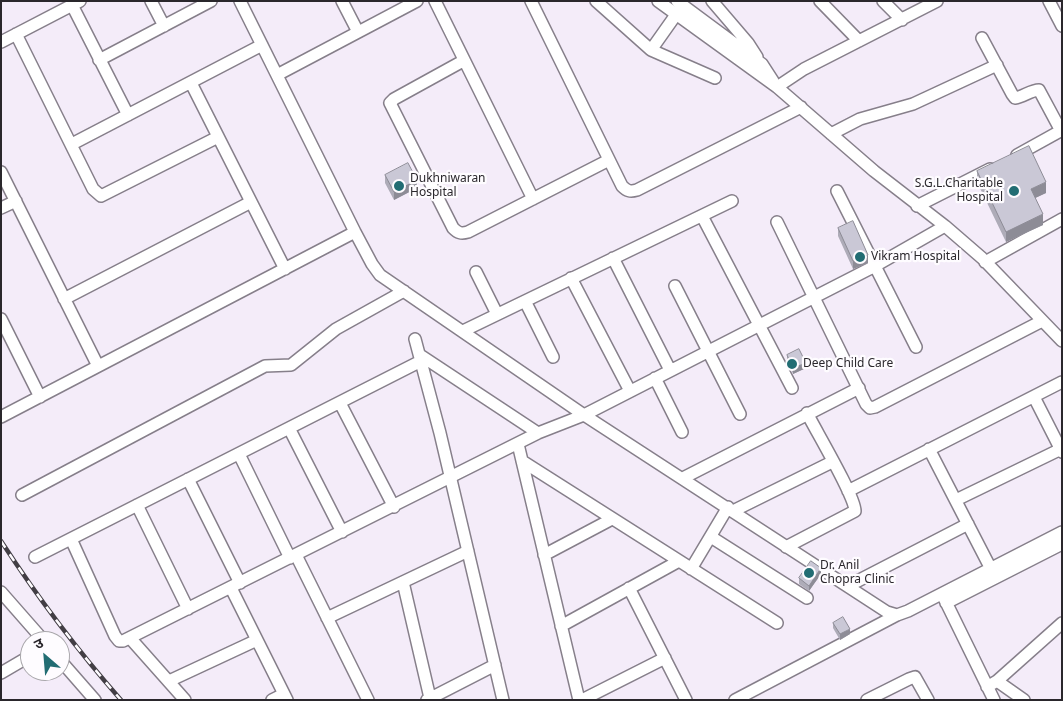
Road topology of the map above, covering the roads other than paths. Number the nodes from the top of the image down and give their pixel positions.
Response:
1 (151, 1) edge
2 (211, 1) edge
3 (240, 1) edge
4 (342, 1) edge
5 (417, 1) edge
6 (435, 1) edge
7 (531, 1) edge
8 (596, 1) edge
9 (658, 1) edge
10 (712, 1) edge
11 (820, 1) edge
12 (883, 1) edge
13 (936, 1) edge
14 (1049, 1) edge
15 (76, 3) edge
16 (679, 7) edge
17 (902, 20) junction
18 (164, 26) junction
19 (1062, 26) edge
20 (358, 32) junction
21 (16, 34) junction
22 (982, 38) dead end
23 (859, 41) junction
24 (1, 42) edge
25 (262, 45) junction
26 (651, 50) junction
27 (99, 60) junction
28 (463, 61) junction
29 (762, 64) junction
30 (996, 65) junction
31 (277, 75) junction
32 (715, 78) dead end
33 (191, 83) junction
34 (777, 87) junction
35 (800, 107) junction
36 (128, 115) junction
37 (1061, 131) edge
38 (831, 134) junction
39 (218, 137) junction
40 (72, 144) junction
41 (610, 160) junction
42 (1, 172) edge
43 (838, 191) dead end
44 (533, 199) junction
45 (16, 201) junction
46 (732, 201) dead end
47 (251, 202) junction
48 (917, 206) junction
49 (1, 208) edge
50 (702, 216) junction
51 (1062, 219) edge
52 (777, 222) dead end
53 (945, 226) junction
54 (355, 232) junction
55 (613, 258) junction
56 (985, 262) junction
57 (875, 266) junction
58 (285, 269) junction
59 (476, 272) dead end
60 (572, 278) junction
61 (675, 286) dead end
62 (404, 291) junction
63 (814, 297) junction
64 (64, 299) junction
65 (525, 301) junction
66 (498, 314) junction
67 (1, 319) edge
68 (1042, 321) junction
69 (758, 325) junction
70 (463, 331) junction
71 (415, 339) dead end
72 (1062, 341) edge
73 (916, 347) dead end
74 (708, 351) junction
75 (553, 357) dead end
76 (420, 358) junction
77 (98, 366) junction
78 (670, 370) junction
79 (654, 378) junction
80 (1062, 382) edge
81 (792, 388) dead end
82 (859, 388) junction
83 (630, 391) junction
84 (40, 397) junction
85 (1034, 397) junction
86 (340, 402) junction
87 (807, 413) junction
88 (740, 414) dead end
89 (584, 415) junction
90 (1, 417) edge
91 (289, 428) junction
92 (682, 432) dead end
93 (538, 433) junction
94 (518, 444) junction
95 (929, 449) junction
96 (1061, 450) edge
97 (238, 454) junction
98 (522, 461) junction
99 (832, 462) junction
100 (451, 478) junction
101 (683, 478) junction
102 (188, 480) junction
103 (848, 491) junction
104 (22, 495) dead end
105 (956, 500) junction
106 (137, 505) junction
107 (394, 506) junction
108 (730, 509) junction
109 (612, 518) junction
110 (968, 524) junction
111 (342, 532) junction
112 (1062, 532) edge
113 (711, 537) junction
114 (71, 539) junction
115 (1062, 544) edge
116 (786, 547) junction
117 (468, 551) junction
118 (544, 555) junction
119 (36, 557) dead end
120 (293, 557) junction
121 (679, 561) junction
122 (1016, 562) junction
123 (691, 569) junction
124 (991, 569) junction
125 (403, 582) junction
126 (236, 585) junction
127 (848, 586) junction
128 (629, 588) junction
129 (1, 592) edge
130 (807, 598) dead end
131 (944, 599) junction
132 (188, 609) junction
133 (897, 615) junction
134 (327, 618) junction
135 (776, 623) dead end
136 (1062, 623) edge
137 (561, 626) junction
138 (35, 631) edge
139 (130, 638) junction
140 (257, 640) junction
141 (665, 658) junction
142 (20, 662) edge
143 (495, 665) junction
144 (1, 673) edge
145 (70, 673) edge
146 (169, 681) junction
147 (992, 684) junction
148 (285, 697) edge
149 (90, 698) edge
150 (428, 699) edge
151 (185, 700) edge
152 (272, 700) edge
153 (368, 700) edge
154 (503, 700) edge
155 (580, 700) edge
156 (686, 700) edge
157 (735, 700) edge
158 (867, 700) edge
159 (928, 700) edge
160 (994, 700) edge
161 (1024, 700) edge

1 - 18 street
2 - 18 street
3 - 25 street
4 - 20 street
5 - 20 street
6 - 28 street
7 - 41 street
8 - 26 street
9 - 16 street
10 - 29 street
11 - 23 street
12 - 17 street
13 - 17 street
14 - 19 street
15 - 21 street
15 - 27 street
16 - 26 street
16 - 29 street
16 - 34 street
17 - 23 street
18 - 27 street
20 - 31 street
21 - 24 street
21 - 40 street
22 - 30 street
23 - 34 street
25 - 31 street
25 - 33 street
26 - 32 street
27 - 36 street
28 - 44 street
28 - 44 street
29 - 34 street
30 - 37 street
30 - 38 street
31 - 54 street
33 - 36 street
33 - 39 street
34 - 35 street
35 - 38 street
35 - 41 street
36 - 40 street
37 - 48 street
38 - 48 street
39 - 40 street
39 - 47 street
41 - 44 street
42 - 45 street
43 - 57 street
45 - 49 street
45 - 64 street
46 - 50 street
47 - 58 street
47 - 64 street
48 - 53 street
50 - 55 street
50 - 69 street
51 - 56 street
52 - 63 street
53 - 56 street
53 - 57 street
54 - 58 street
54 - 62 street
55 - 60 street
55 - 78 street
56 - 68 street
57 - 63 street
57 - 73 street
58 - 77 street
59 - 66 street
60 - 65 street
60 - 83 street
61 - 74 street
62 - 70 street
62 - 104 street
63 - 69 street
63 - 82 street
64 - 77 street
65 - 66 street
65 - 75 street
66 - 70 street
67 - 84 street
68 - 72 street
68 - 82 street
69 - 74 street
69 - 81 street
70 - 89 street
71 - 76 street
74 - 78 street
74 - 88 street
76 - 86 street
76 - 93 street
76 - 100 street
77 - 84 street
78 - 79 street
79 - 83 street
79 - 92 street
80 - 85 street
82 - 87 street
83 - 89 street
84 - 90 street
85 - 95 street
85 - 96 street
86 - 91 street
86 - 107 street
87 - 99 street
87 - 101 street
89 - 93 street
89 - 101 street
91 - 97 street
91 - 111 street
93 - 94 street
94 - 98 street
94 - 100 street
95 - 103 street
95 - 105 street
96 - 105 street
97 - 102 street
97 - 120 street
98 - 109 street
98 - 118 street
99 - 103 street
99 - 108 street
100 - 107 street
100 - 117 street
101 - 108 street
102 - 106 street
102 - 126 street
103 - 116 street
105 - 110 street
106 - 114 street
106 - 132 street
107 - 111 street
108 - 113 street
108 - 116 street
109 - 118 street
109 - 121 street
110 - 124 street
110 - 127 street
111 - 120 street
112 - 122 street
113 - 123 street
113 - 130 street
114 - 119 street
114 - 139 street
115 - 122 street
116 - 127 street
117 - 125 street
117 - 143 street
118 - 137 street
120 - 126 street
120 - 134 street
121 - 123 street
121 - 128 street
122 - 124 street
122 - 131 street
123 - 135 street
124 - 131 street
125 - 134 street
125 - 150 street
126 - 132 street
126 - 140 street
127 - 133 street
128 - 137 street
128 - 141 street
129 - 138 street
131 - 133 street
131 - 147 street
132 - 139 street
133 - 157 street
134 - 153 street
136 - 147 street
137 - 155 street
139 - 146 street
140 - 146 street
140 - 148 street
141 - 155 street
141 - 156 street
142 - 144 street
143 - 150 street
143 - 154 street
145 - 149 street
146 - 151 street
147 - 160 street
147 - 161 street
148 - 152 street
158 - 159 street

